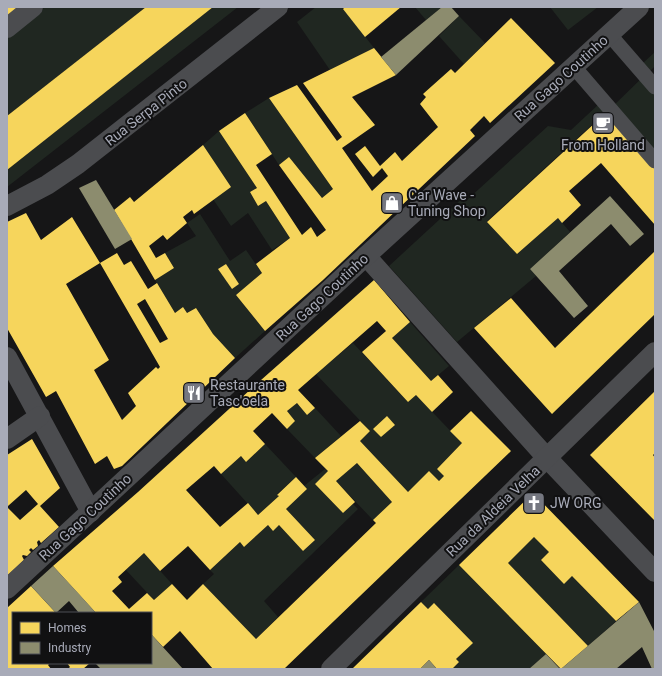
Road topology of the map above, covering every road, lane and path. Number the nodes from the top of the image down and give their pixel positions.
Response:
1 (33, 7) edge
2 (278, 7) edge
3 (639, 7) edge
4 (7, 28) edge
5 (609, 34) junction
6 (574, 66) junction
7 (655, 87) edge
8 (655, 161) edge
9 (7, 206) edge
10 (366, 256) junction
11 (655, 352) edge
12 (7, 357) edge
13 (40, 416) junction
14 (7, 439) edge
15 (547, 458) junction
16 (91, 512) junction
17 (655, 572) edge
18 (7, 589) edge
19 (331, 669) edge

1 - 4 street
2 - 9 street, Rua Serpa Pinto
3 - 5 street, Rua Gago Coutinho
5 - 6 street, Rua Gago Coutinho
5 - 7 street
6 - 8 street
6 - 10 street, Rua Gago Coutinho
10 - 15 street
10 - 16 street, Rua Gago Coutinho
11 - 15 street, Rua da Aldeia Velha
12 - 13 street
13 - 14 street
13 - 16 street
15 - 17 street
15 - 19 street, Rua da Aldeia Velha
16 - 18 street, Rua Gago Coutinho

